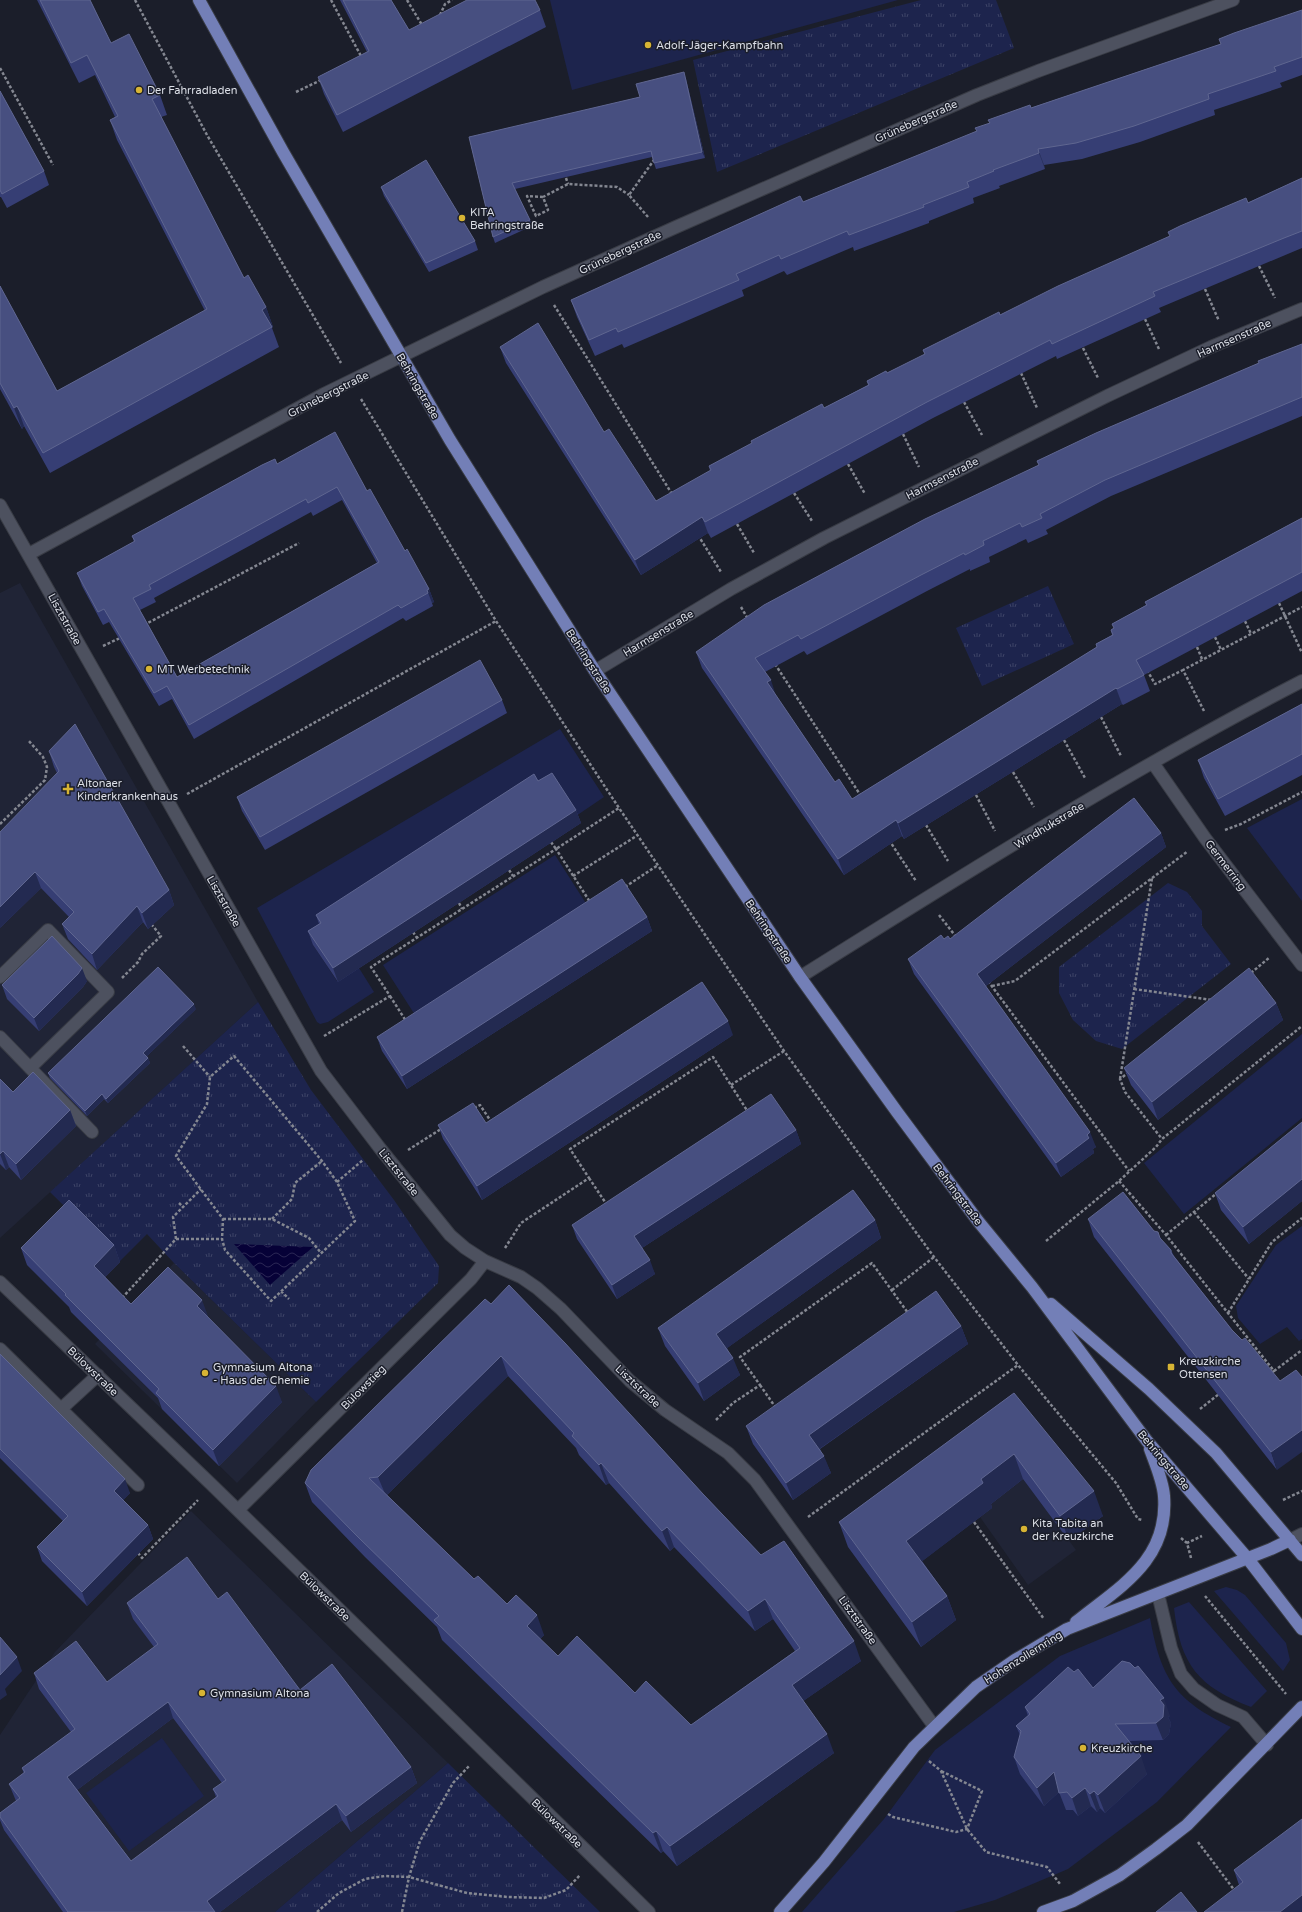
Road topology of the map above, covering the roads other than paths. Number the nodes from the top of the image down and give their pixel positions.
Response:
1 (199, 0) edge
2 (1233, 0) edge
3 (1302, 308) edge
4 (401, 357) junction
5 (0, 505) edge
6 (5, 526) edge
7 (29, 554) junction
8 (595, 672) junction
9 (1302, 681) edge
10 (1153, 763) junction
11 (1302, 965) edge
12 (0, 977) edge
13 (800, 977) junction
14 (0, 1037) edge
15 (30, 1068) junction
16 (92, 1132) dead end
17 (484, 1261) junction
18 (0, 1282) edge
19 (1032, 1287) junction
20 (0, 1349) edge
21 (98, 1375) junction
22 (61, 1409) junction
23 (1147, 1441) junction
24 (138, 1485) dead end
25 (238, 1510) junction
26 (1302, 1534) edge
27 (1290, 1540) junction
28 (1302, 1555) edge
29 (1248, 1559) junction
30 (1158, 1594) junction
31 (1302, 1629) edge
32 (1062, 1632) junction
33 (1302, 1708) edge
34 (934, 1726) junction
35 (1267, 1745) junction
36 (649, 1912) edge
37 (780, 1912) edge
38 (1043, 1912) edge

1 - 4 main road, Behringstraße
2 - 4 street, Grünebergstraße
3 - 8 street, Harmsenstraße
4 - 7 street, Grünebergstraße
4 - 8 main road, Behringstraße
5 - 6 street, Lisztstraße
6 - 7 street, Lisztstraße
7 - 17 street, Lisztstraße
8 - 13 main road, Behringstraße
9 - 10 street, Windhukstraße
10 - 11 street, Germerring
10 - 13 street, Windhukstraße
12 - 15 street
13 - 19 main road, Behringstraße
14 - 15 street
15 - 16 street
17 - 25 street, Bülowstieg
17 - 34 street, Lisztstraße
18 - 21 street, Bülowstraße
19 - 23 main road, Behringstraße
19 - 27 main road, Behringstraße
20 - 22 street
21 - 22 street
21 - 25 street, Bülowstraße
22 - 24 street
23 - 29 main road, Behringstraße
23 - 32 main road
25 - 36 street, Bülowstraße
26 - 27 street, Hohenzollernring
27 - 28 main road, Behringstraße
27 - 29 main road, Hohenzollernring
29 - 30 main road, Hohenzollernring
29 - 31 main road, Behringstraße
30 - 32 main road, Hohenzollernring
30 - 35 street
32 - 34 main road, Hohenzollernring
33 - 35 main road
34 - 37 main road, Hohenzollernring
35 - 38 main road

